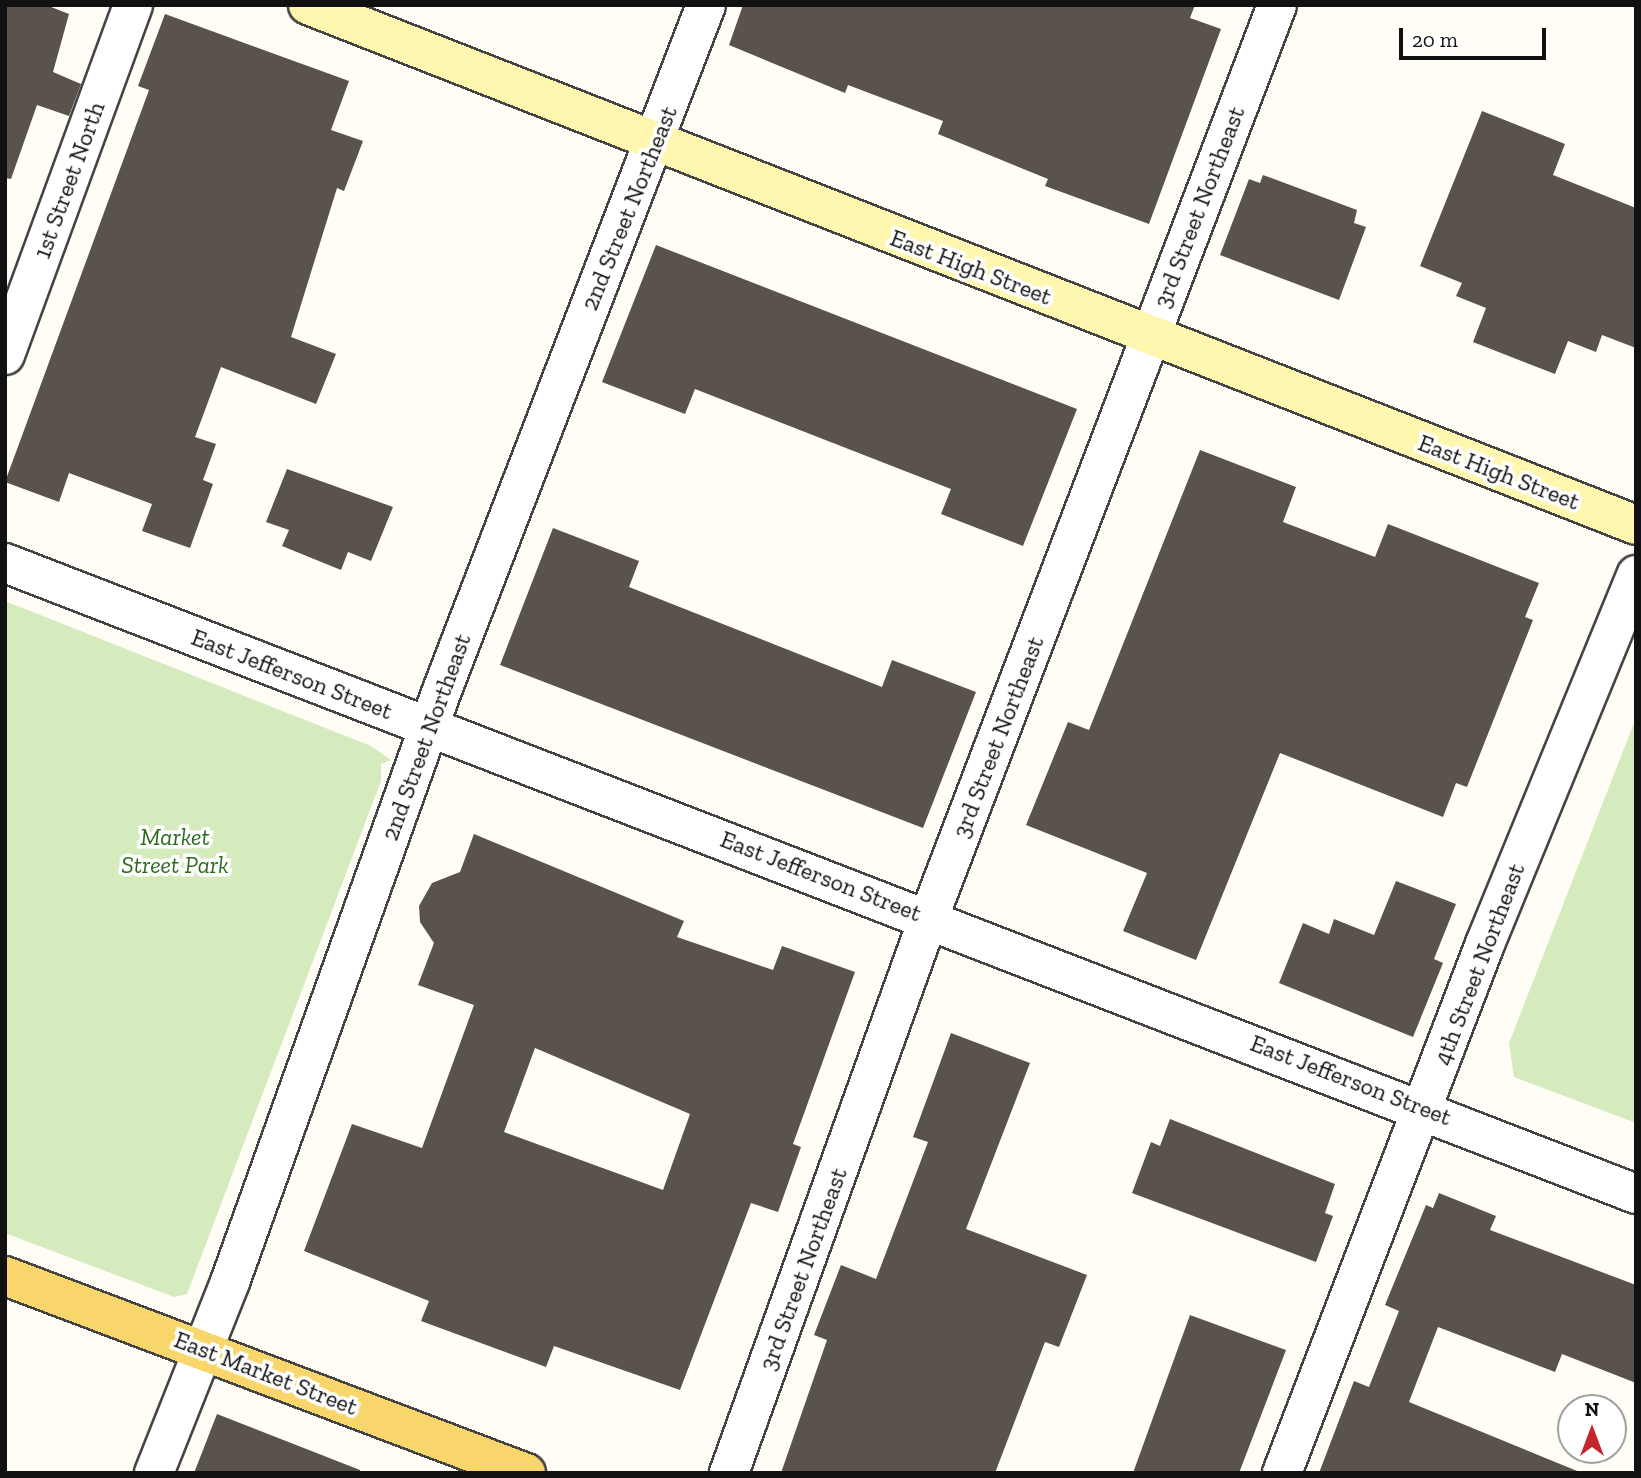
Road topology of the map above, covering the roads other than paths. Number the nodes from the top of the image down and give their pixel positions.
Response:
1 (133, 5) edge
2 (308, 5) edge
3 (706, 5) edge
4 (1277, 5) edge
5 (658, 143) junction
6 (1149, 338) junction
7 (5, 355) edge
8 (1636, 525) edge
9 (5, 563) edge
10 (1636, 575) edge
11 (429, 726) junction
12 (929, 917) junction
13 (1424, 1107) junction
14 (1636, 1195) edge
15 (5, 1276) edge
16 (202, 1349) junction
17 (154, 1473) edge
18 (526, 1473) edge
19 (729, 1473) edge
20 (1282, 1473) edge

1 - 7 street, 1st Street North
2 - 5 main road, East High Street
3 - 5 street, 2nd Street Northeast
4 - 6 street, 3rd Street Northeast
5 - 6 main road, East High Street
5 - 11 street, 2nd Street Northeast
6 - 8 main road, East High Street
6 - 12 street, 3rd Street Northeast
9 - 11 street, East Jefferson Street
10 - 13 street, 4th Street Northeast
11 - 12 street, East Jefferson Street
11 - 16 street, 2nd Street Northeast
12 - 13 street, East Jefferson Street
12 - 19 street, 3rd Street Northeast
13 - 14 street, East Jefferson Street
13 - 20 street, 4th Street Northeast
15 - 16 main road, East Market Street
16 - 17 street, 2nd Street Northeast
16 - 18 main road, East Market Street

